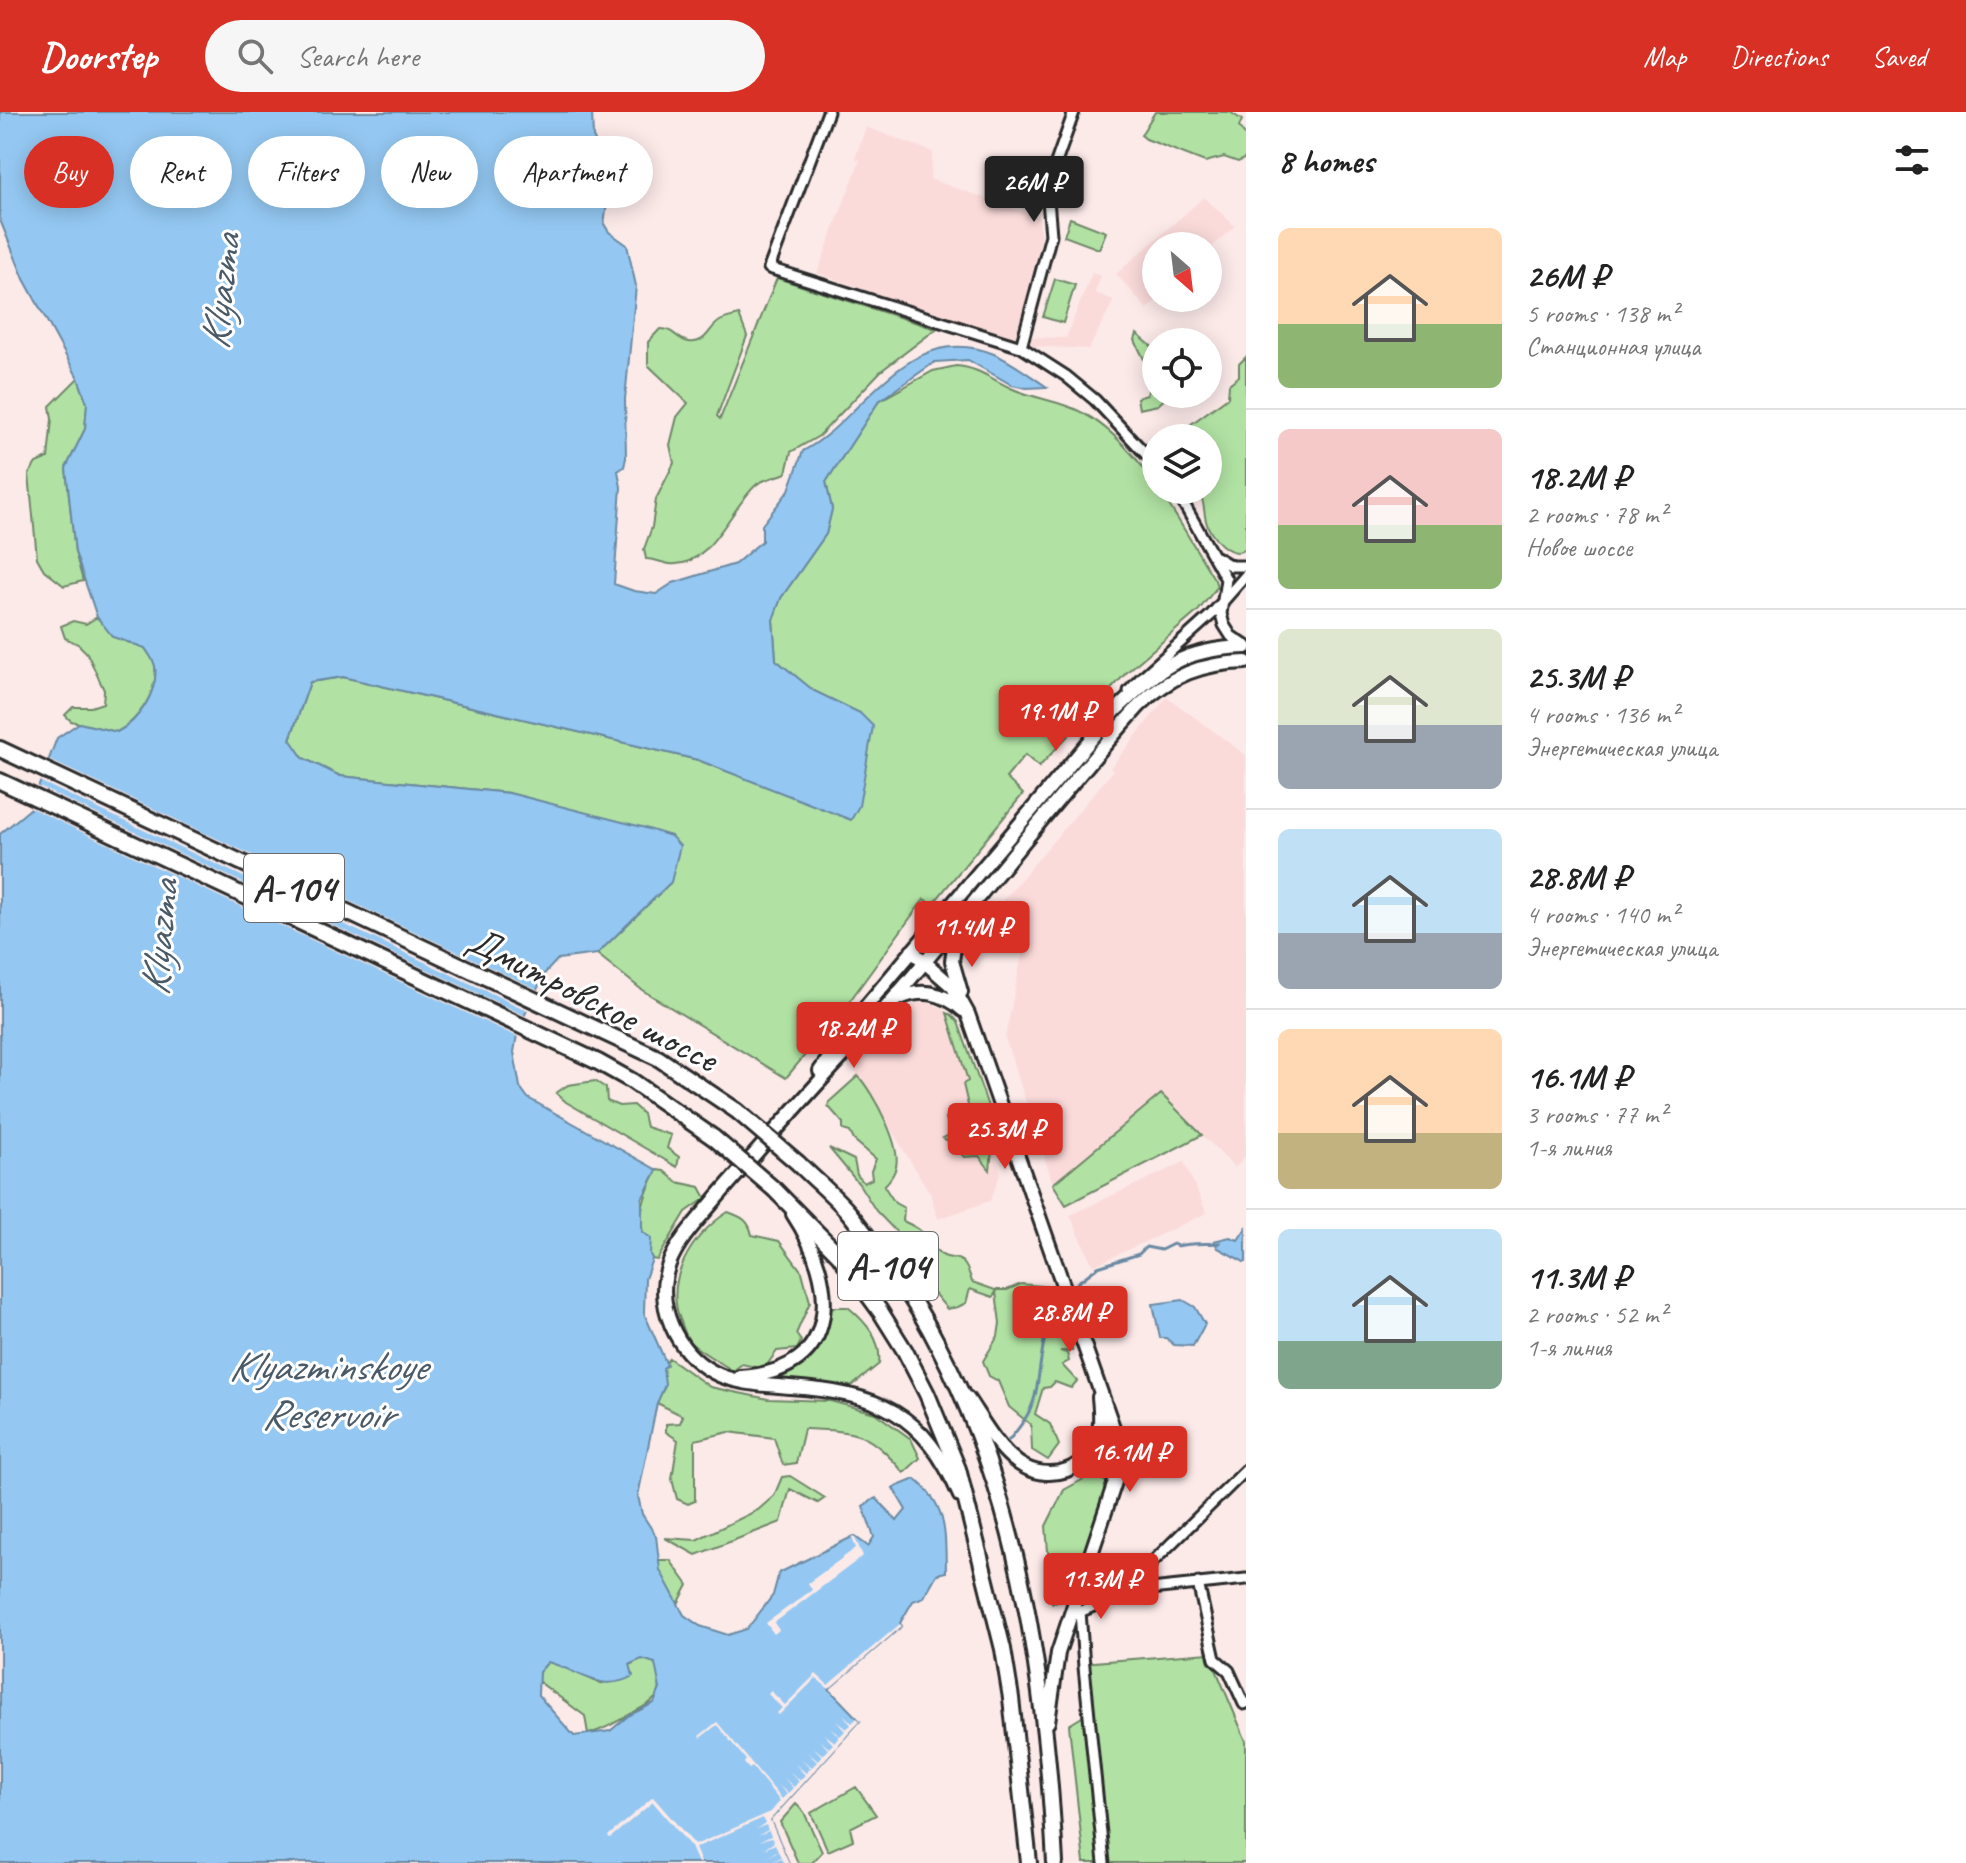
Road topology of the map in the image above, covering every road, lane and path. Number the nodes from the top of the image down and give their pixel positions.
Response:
1 (828, 112) edge
2 (1074, 112) edge
3 (1021, 347) junction
4 (1142, 450) edge
5 (1184, 504) edge
6 (1213, 554) junction
7 (1246, 566) edge
8 (1246, 575) edge
9 (1227, 583) junction
10 (1238, 585) junction
11 (1223, 602) junction
12 (1246, 646) edge
13 (1244, 662) edge
14 (1116, 710) junction
15 (4, 751) edge
16 (0, 781) edge
17 (959, 921) junction
18 (912, 951) junction
19 (924, 961) junction
20 (883, 1009) junction
21 (968, 1014) junction
22 (796, 1106) junction
23 (777, 1192) junction
24 (1095, 1370) junction
25 (729, 1378) junction
26 (957, 1383) junction
27 (1246, 1470) edge
28 (969, 1517) junction
29 (1246, 1579) edge
30 (1198, 1583) junction
31 (1119, 1595) junction
32 (1075, 1613) junction
33 (1245, 1705) edge
34 (1047, 1733) junction
35 (1029, 1863) edge
36 (1055, 1863) edge
37 (1104, 1863) edge

1 - 3 street
2 - 3 street
3 - 4 street
5 - 6 street
6 - 7 street
6 - 9 street
8 - 10 street
9 - 10 street
9 - 11 street
10 - 11 street
11 - 12 street
11 - 14 street
12 - 14 main road
13 - 17 main road
14 - 18 main road
15 - 26 highway, Дмитровское шоссе / А-104, bridge
16 - 23 highway, Дмитровское шоссе / А-104, bridge
17 - 19 main road
17 - 21 main road
18 - 19 main road
18 - 22 main road
19 - 20 main road
19 - 21 main road
20 - 21 main road
20 - 22 main road
21 - 24 main road
22 - 25 main road
23 - 25 main road
23 - 28 highway, Дмитровское шоссе / А-104
24 - 26 main road
24 - 32 main road
25 - 28 main road
26 - 34 highway, Дмитровское шоссе / А-104
27 - 31 street
28 - 35 highway, Дмитровское шоссе / А-104
29 - 30 street
30 - 31 street
30 - 33 street
31 - 32 street
32 - 34 main road
32 - 37 street
34 - 36 highway, Дмитровское шоссе / А-104

